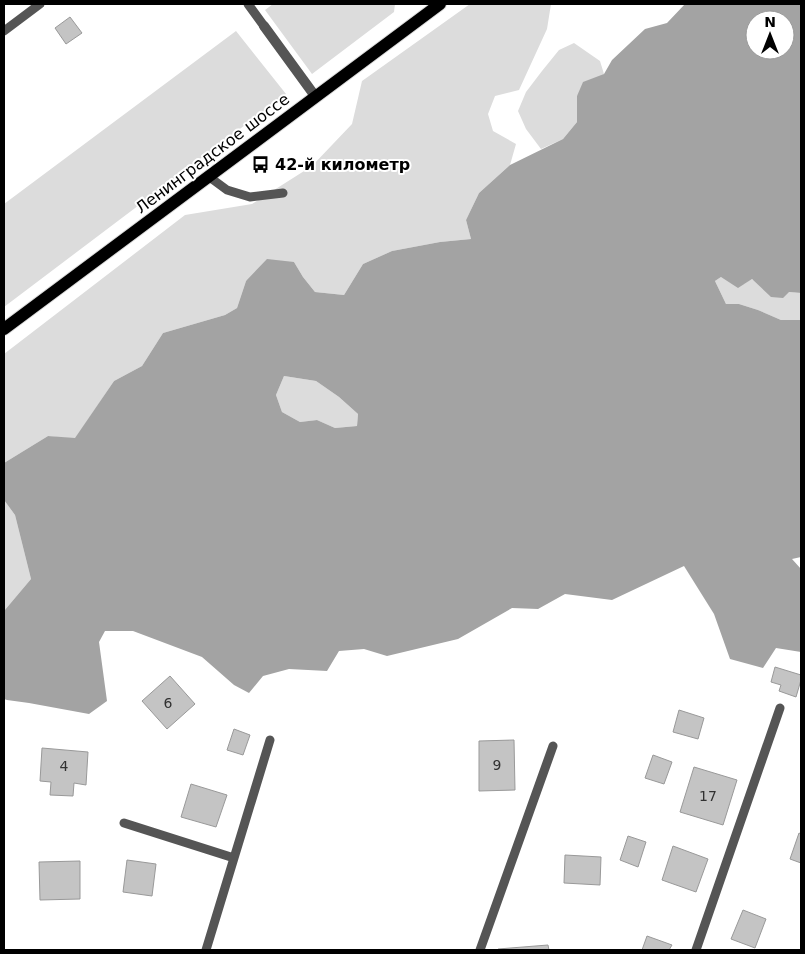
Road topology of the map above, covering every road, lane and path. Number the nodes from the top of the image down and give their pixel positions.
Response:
1 (40, 4) edge
2 (248, 4) edge
3 (440, 4) edge
4 (264, 26) joint
5 (4, 30) edge
6 (315, 96) junction
7 (208, 176) junction
8 (283, 193) dead end
9 (4, 329) edge
10 (780, 708) dead end
11 (270, 740) dead end
12 (553, 746) dead end
13 (124, 823) dead end
14 (234, 858) junction
15 (206, 950) edge
16 (480, 950) edge
17 (696, 950) edge

1 - 5 lane
2 - 4 lane
3 - 6 main road, Ленинградское шоссе
4 - 6 street
6 - 7 main road, Ленинградское шоссе
7 - 8 lane
7 - 9 main road, Ленинградское шоссе
10 - 17 lane
11 - 14 lane
12 - 16 lane
13 - 14 lane
14 - 15 lane

